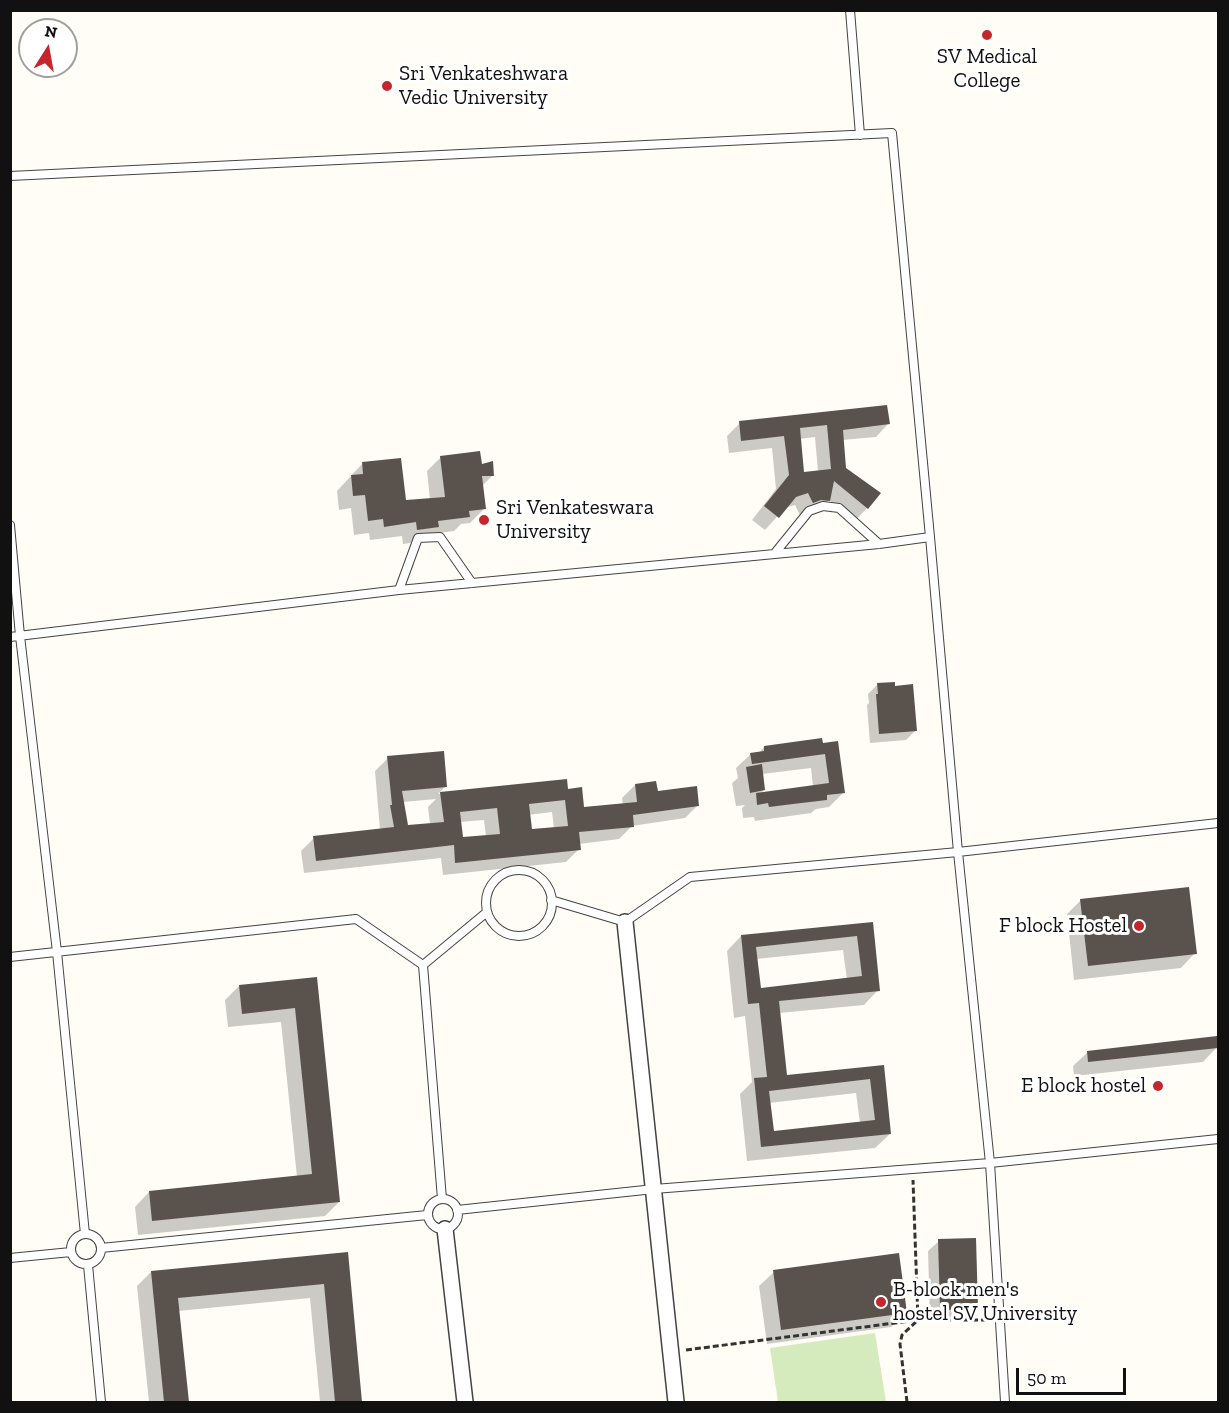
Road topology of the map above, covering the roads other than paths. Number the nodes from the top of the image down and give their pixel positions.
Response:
1 (850, 10) edge
2 (860, 135) junction
3 (10, 176) edge
4 (10, 525) edge
5 (930, 537) junction
6 (879, 544) junction
7 (775, 553) junction
8 (472, 583) junction
9 (399, 590) junction
10 (20, 636) junction
11 (10, 637) edge
12 (1218, 823) edge
13 (958, 852) junction
14 (551, 900) junction
15 (487, 912) junction
16 (625, 922) junction
17 (57, 952) junction
18 (10, 957) edge
19 (423, 965) junction
20 (1218, 1139) edge
21 (990, 1163) junction
22 (654, 1189) junction
23 (442, 1199) junction
24 (458, 1210) junction
25 (427, 1215) junction
26 (446, 1229) junction
27 (85, 1234) junction
28 (101, 1248) junction
29 (71, 1252) junction
30 (10, 1258) edge
31 (88, 1265) junction
32 (101, 1402) edge
33 (465, 1402) edge
34 (676, 1402) edge
35 (1005, 1402) edge

1 - 2 lane
2 - 3 lane
2 - 5 lane
4 - 10 lane
5 - 6 lane
5 - 13 lane
6 - 7 lane
6 - 7 lane
7 - 8 lane
8 - 9 lane
8 - 9 lane
9 - 10 lane
10 - 11 lane
10 - 17 lane
12 - 13 lane
13 - 16 lane
13 - 21 lane
14 - 15 lane
14 - 15 lane
14 - 16 lane
15 - 19 lane
16 - 22 street
17 - 18 lane
17 - 19 lane
17 - 27 lane
19 - 23 lane
20 - 21 lane
21 - 22 lane
21 - 35 lane
22 - 24 lane
22 - 34 street
23 - 24 lane
23 - 25 lane
24 - 26 lane
25 - 26 lane
25 - 28 lane
26 - 33 street
27 - 28 lane
27 - 29 lane
28 - 31 lane
29 - 30 lane
29 - 31 lane
31 - 32 lane

